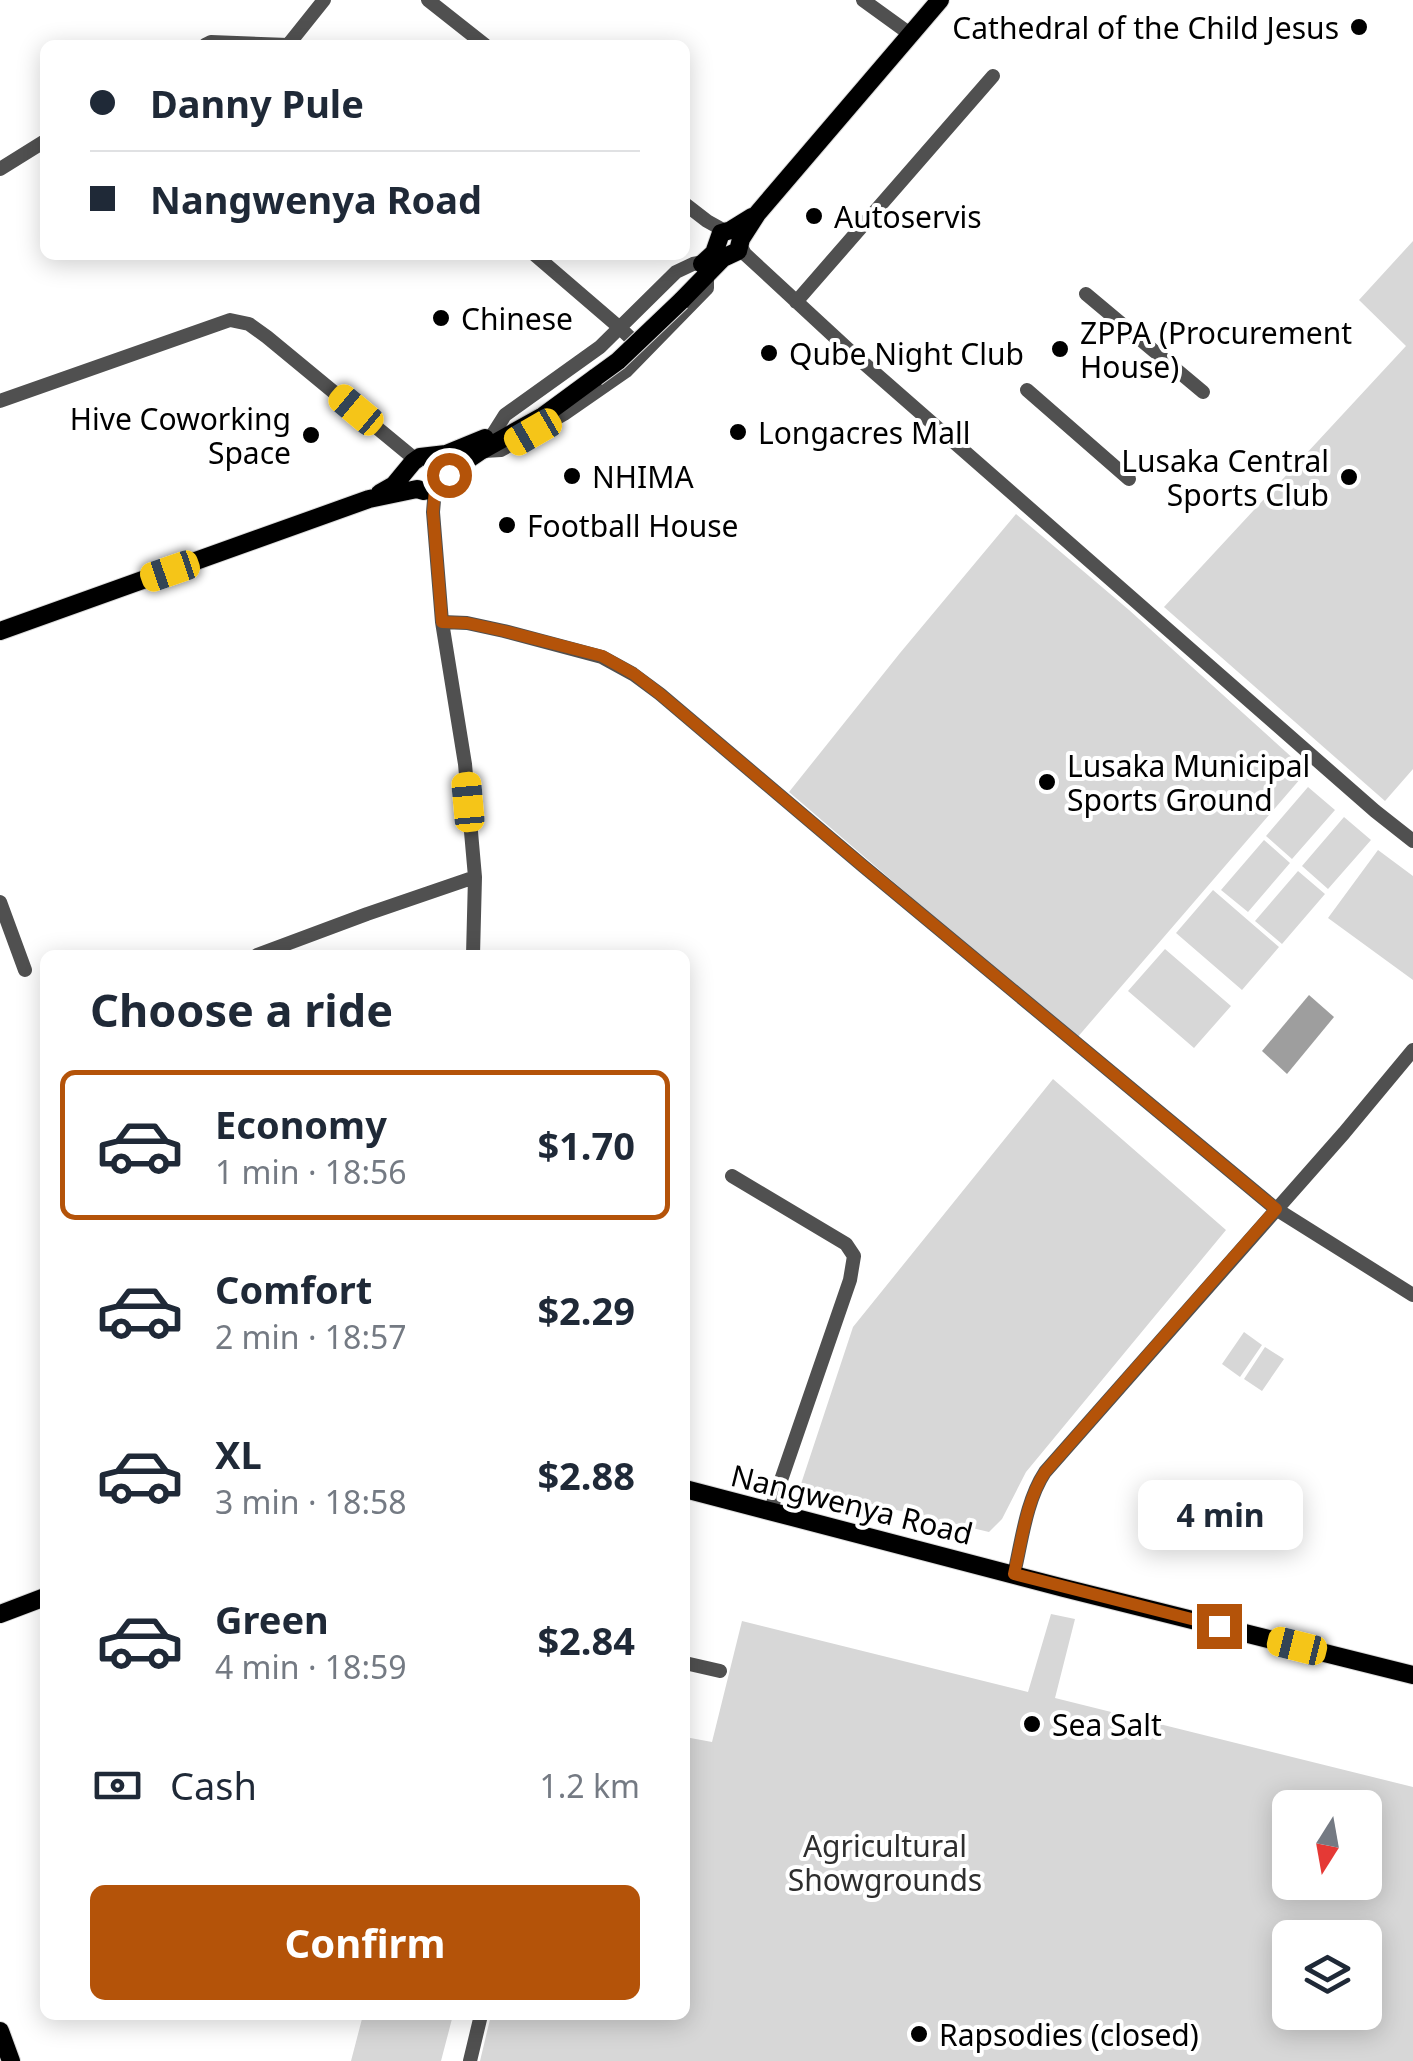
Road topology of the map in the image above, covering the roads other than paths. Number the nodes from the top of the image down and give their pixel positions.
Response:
1 (324, 0) edge
2 (428, 0) edge
3 (863, 0) edge
4 (940, 0) edge
5 (910, 34) junction
6 (292, 40) edge
7 (479, 40) edge
8 (993, 76) dead end
9 (40, 143) edge
10 (0, 169) edge
11 (690, 208) edge
12 (731, 244) junction
13 (541, 260) edge
14 (705, 268) junction
15 (1086, 294) dead end
16 (796, 302) junction
17 (620, 328) junction
18 (645, 352) junction
19 (592, 372) junction
20 (1027, 390) dead end
21 (1203, 392) dead end
22 (0, 401) edge
23 (493, 434) junction
24 (480, 452) junction
25 (420, 462) junction
26 (1129, 478) dead end
27 (429, 488) junction
28 (369, 499) junction
29 (442, 622) junction
30 (0, 631) edge
31 (1413, 841) edge
32 (475, 877) junction
33 (0, 902) edge
34 (270, 950) edge
35 (472, 950) edge
36 (24, 970) dead end
37 (1413, 1050) edge
38 (1407, 1066) edge
39 (732, 1176) dead end
40 (1276, 1209) junction
41 (1413, 1295) edge
42 (690, 1490) edge
43 (770, 1512) junction
44 (1014, 1574) junction
45 (40, 1599) edge
46 (0, 1614) edge
47 (690, 1664) edge
48 (720, 1671) dead end
49 (1413, 1674) edge
50 (480, 2020) edge
51 (0, 2032) edge
52 (11, 2061) edge
53 (470, 2061) edge

1 - 6 street
2 - 7 street
3 - 5 street
4 - 5 main road
5 - 12 main road
8 - 16 street
9 - 10 street
11 - 12 street
12 - 14 main road
12 - 16 street
13 - 17 street
14 - 17 street
14 - 18 street
14 - 19 main road, bridge
15 - 21 street
16 - 31 street
17 - 18 street
17 - 23 street
18 - 24 street
19 - 23 main road
19 - 24 main road
20 - 26 street
22 - 25 street
23 - 25 main road
24 - 27 main road
25 - 27 main road
25 - 27 main road
25 - 28 main road
27 - 28 main road
27 - 29 street
28 - 30 main road
29 - 32 street
29 - 40 street
32 - 34 street
32 - 35 street
33 - 36 street
37 - 38 street
38 - 40 street
39 - 43 street
40 - 41 street
40 - 44 street
42 - 43 main road, Nangwenya Road
43 - 44 main road, Nangwenya Road
44 - 49 main road, Nangwenya Road
45 - 46 main road
47 - 48 street
50 - 53 street
51 - 52 main road

